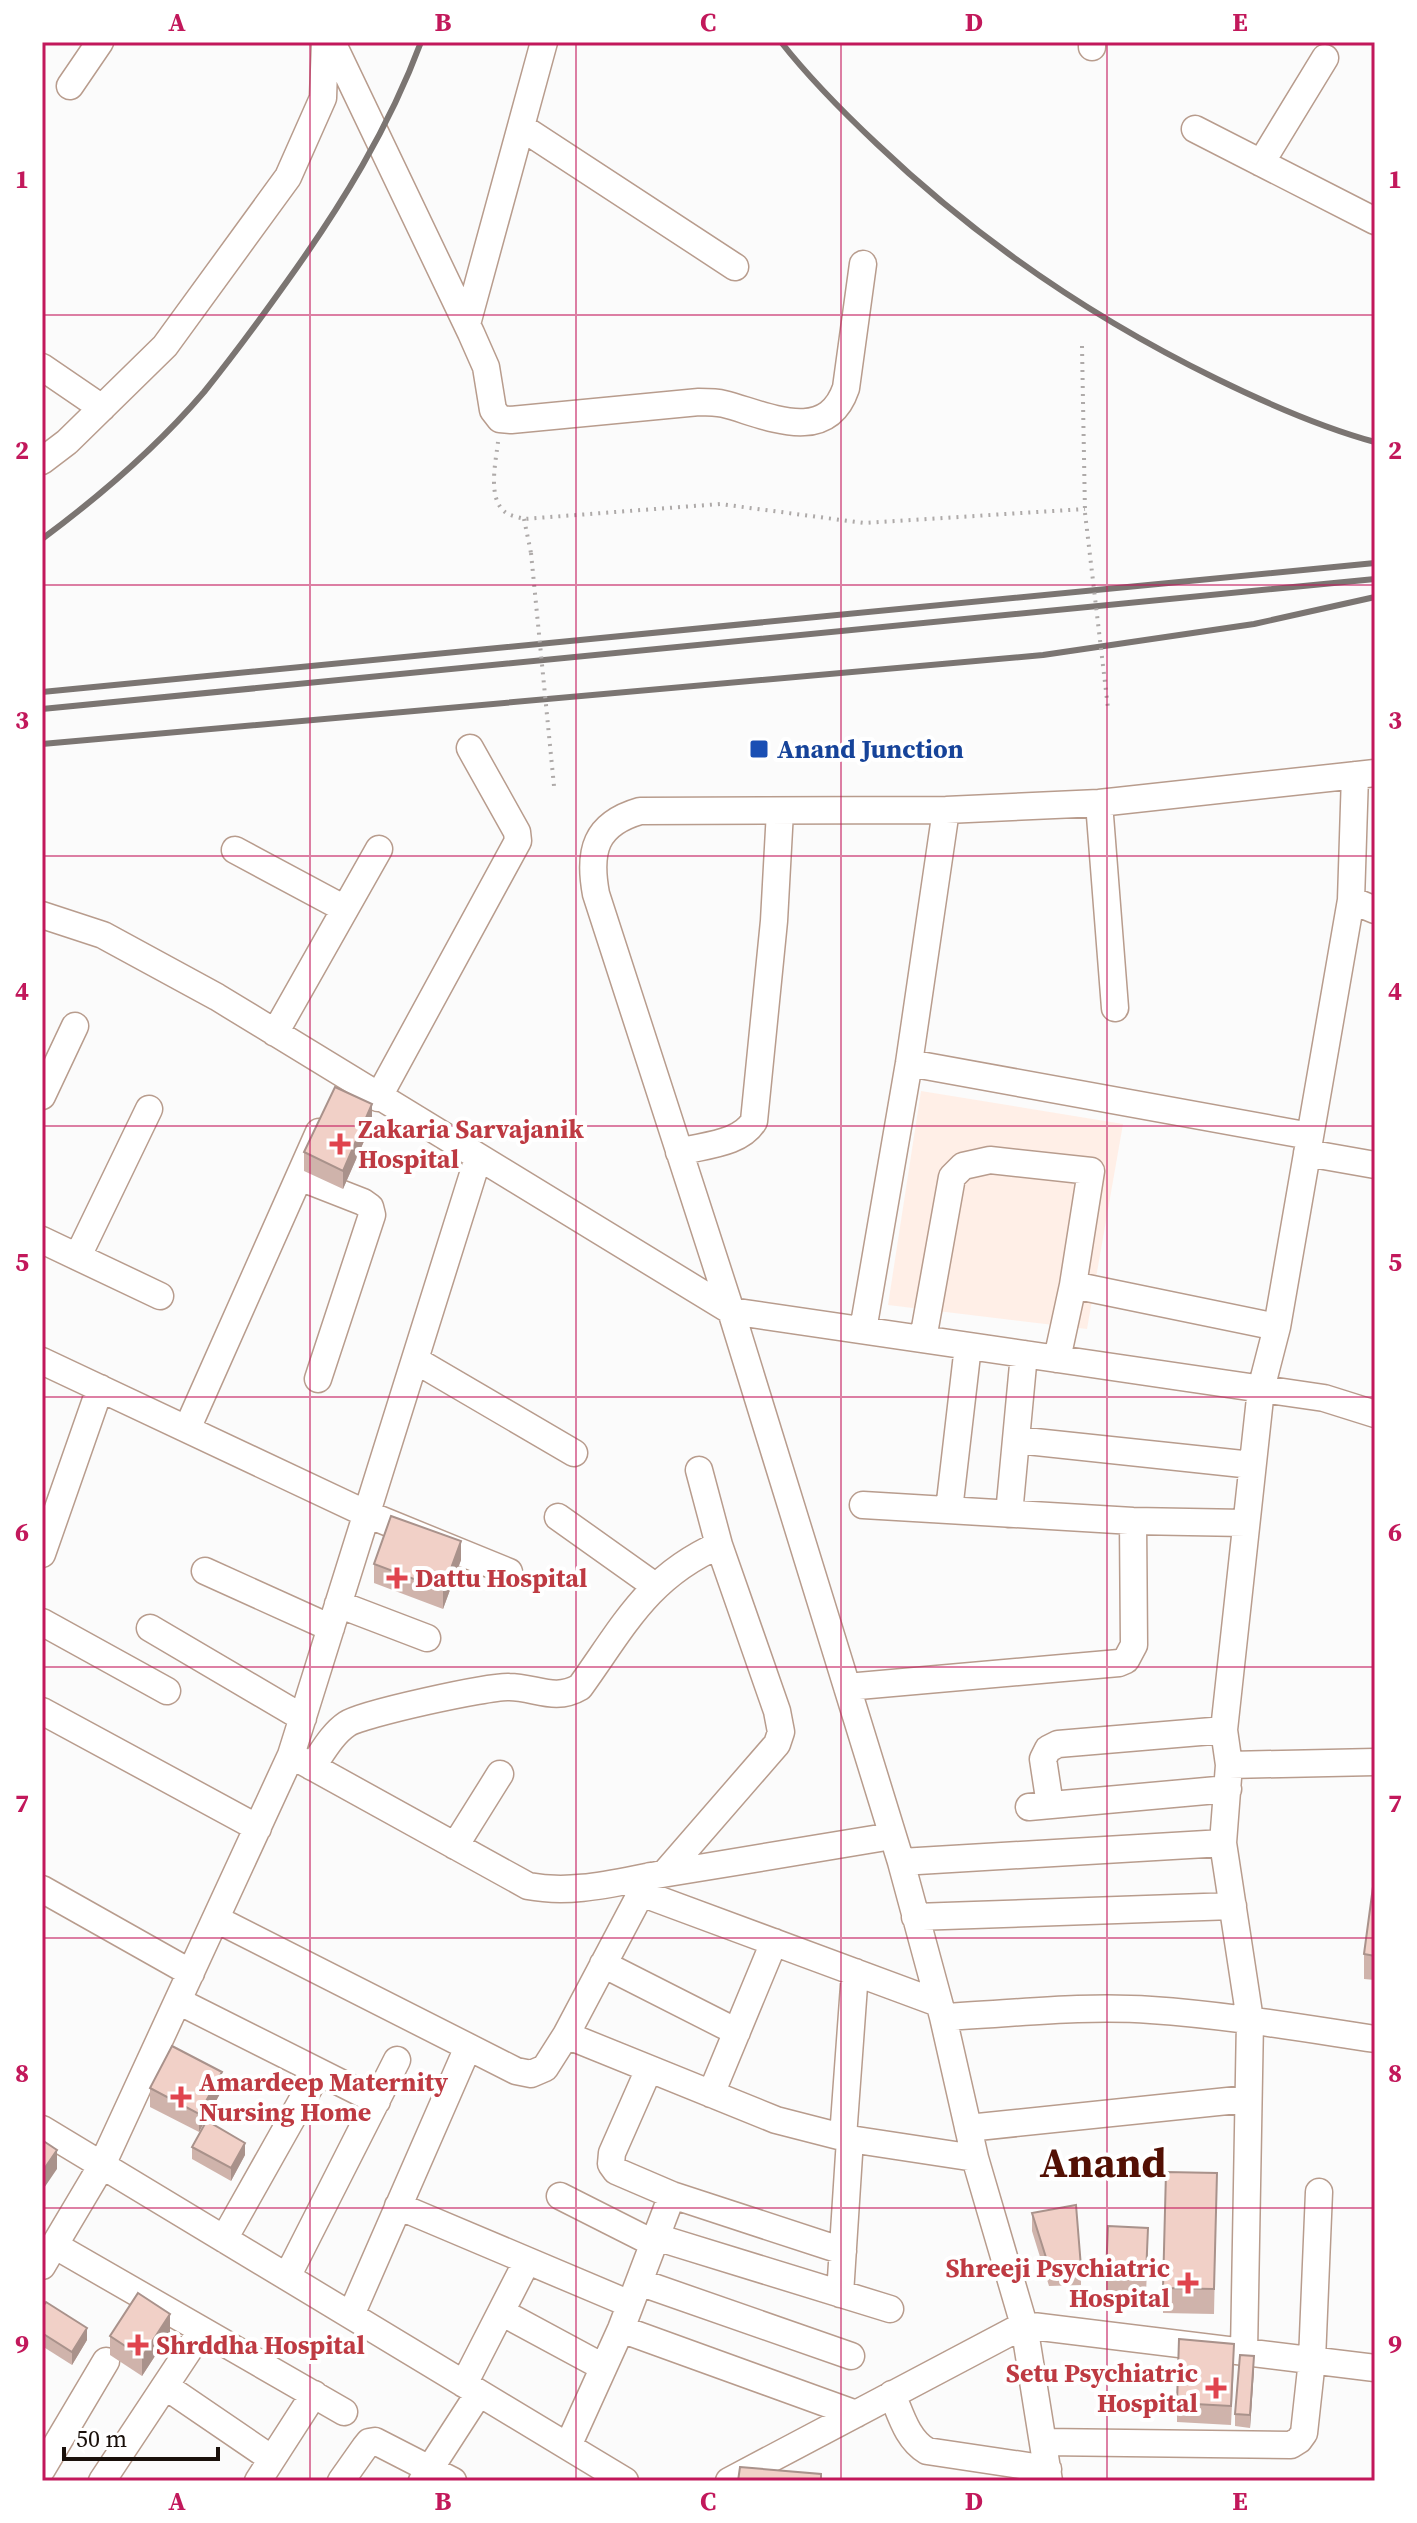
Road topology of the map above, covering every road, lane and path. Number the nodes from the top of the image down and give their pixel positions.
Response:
1 (100, 42) edge
2 (325, 42) edge
3 (332, 42) edge
4 (544, 42) edge
5 (1325, 58) dead end
6 (70, 86) dead end
7 (521, 127) junction
8 (1195, 129) dead end
9 (1261, 163) junction
10 (1375, 221) edge
11 (863, 264) dead end
12 (735, 267) dead end
13 (467, 324) junction
14 (1082, 346) dead end
15 (42, 367) edge
16 (102, 408) junction
17 (500, 419) junction
18 (42, 461) edge
19 (1085, 511) junction
20 (524, 519) junction
21 (1108, 708) dead end
22 (470, 748) dead end
23 (1365, 774) edge
24 (554, 786) dead end
25 (1099, 803) junction
26 (946, 810) junction
27 (780, 811) junction
28 (379, 849) dead end
29 (235, 850) dead end
30 (1363, 905) edge
31 (345, 909) junction
32 (42, 915) edge
33 (1115, 1008) dead end
34 (75, 1026) dead end
35 (275, 1033) junction
36 (909, 1063) junction
37 (337, 1091) junction
38 (42, 1096) edge
39 (378, 1098) junction
40 (149, 1109) dead end
41 (1309, 1144) junction
42 (679, 1152) junction
43 (478, 1158) junction
44 (1375, 1165) edge
45 (299, 1177) junction
46 (42, 1240) edge
47 (78, 1256) junction
48 (1073, 1285) junction
49 (160, 1296) dead end
50 (731, 1311) junction
51 (1277, 1327) junction
52 (863, 1330) junction
53 (923, 1339) junction
54 (968, 1346) junction
55 (1024, 1354) junction
56 (1057, 1359) junction
57 (415, 1360) junction
58 (42, 1361) edge
59 (318, 1379) dead end
60 (100, 1388) junction
61 (1261, 1389) junction
62 (1375, 1414) edge
63 (187, 1429) junction
64 (1016, 1440) junction
65 (574, 1453) dead end
66 (1252, 1465) junction
67 (699, 1470) dead end
68 (863, 1505) dead end
69 (949, 1510) junction
70 (367, 1514) junction
71 (1009, 1514) junction
72 (558, 1517) dead end
73 (1133, 1521) junction
74 (1245, 1523) junction
75 (719, 1545) junction
76 (42, 1554) edge
77 (205, 1571) dead end
78 (509, 1572) dead end
79 (655, 1586) junction
80 (335, 1616) junction
81 (42, 1622) edge
82 (150, 1628) dead end
83 (427, 1638) dead end
84 (847, 1687) junction
85 (167, 1691) dead end
86 (42, 1711) edge
87 (303, 1718) junction
88 (1224, 1730) junction
89 (302, 1761) junction
90 (1375, 1762) edge
91 (500, 1774) dead end
92 (1228, 1777) junction
93 (258, 1828) junction
94 (892, 1836) junction
95 (1223, 1843) junction
96 (455, 1846) junction
97 (901, 1862) junction
98 (652, 1881) junction
99 (42, 1889) edge
100 (1233, 1906) junction
101 (915, 1917) junction
102 (216, 1919) junction
103 (774, 1942) junction
104 (603, 1964) junction
105 (855, 1972) junction
106 (191, 1973) junction
107 (178, 2001) junction
108 (940, 2010) junction
109 (1250, 2020) junction
110 (737, 2032) junction
111 (566, 2035) junction
112 (1375, 2039) edge
113 (468, 2047) junction
114 (397, 2060) dead end
115 (649, 2069) junction
116 (318, 2072) junction
117 (711, 2094) junction
118 (1247, 2099) junction
119 (377, 2101) junction
120 (968, 2128) junction
121 (42, 2129) edge
122 (846, 2138) junction
123 (975, 2158) junction
124 (102, 2165) junction
125 (1319, 2192) dead end
126 (672, 2195) junction
127 (560, 2196) dead end
128 (398, 2206) junction
129 (224, 2239) junction
130 (654, 2240) junction
131 (843, 2251) junction
132 (48, 2256) edge
133 (527, 2261) junction
134 (287, 2277) junction
135 (634, 2293) junction
136 (840, 2294) junction
137 (890, 2309) dead end
138 (501, 2312) junction
139 (351, 2315) junction
140 (1024, 2325) junction
141 (621, 2329) junction
142 (202, 2330) junction
143 (1244, 2352) junction
144 (851, 2356) dead end
145 (1312, 2360) junction
146 (106, 2361) dead end
147 (603, 2367) junction
148 (1375, 2368) edge
149 (165, 2386) junction
150 (472, 2388) junction
151 (314, 2394) junction
152 (892, 2394) junction
153 (344, 2412) dead end
154 (856, 2414) junction
155 (1043, 2442) junction
156 (568, 2446) junction
157 (42, 2469) edge
158 (265, 2470) edge
159 (1048, 2475) edge
160 (435, 2477) edge
161 (737, 2477) edge
162 (102, 2481) edge
163 (341, 2481) edge
164 (625, 2481) edge
165 (787, 2481) edge

1 - 6 street
2 - 16 street
3 - 13 street
4 - 7 street
5 - 9 street
7 - 12 street
7 - 13 street
8 - 9 street
9 - 10 street
11 - 17 street
13 - 17 street
14 - 19 path
15 - 16 street
16 - 18 street
17 - 20 path
19 - 20 path
19 - 21 path, bridge
20 - 24 path, bridge
22 - 39 street
23 - 25 street
23 - 30 street
25 - 26 street
25 - 33 street
26 - 27 street
26 - 36 street
27 - 42 street
27 - 42 street
28 - 31 street
29 - 31 street
30 - 41 street
31 - 35 street
32 - 35 street
34 - 38 street
35 - 37 street
36 - 41 street
36 - 52 street
37 - 39 street
37 - 45 street
39 - 43 street
40 - 47 street
41 - 44 street
41 - 51 street
42 - 50 street
43 - 50 street
43 - 57 street
45 - 59 street
45 - 63 street
46 - 47 street
47 - 49 street
48 - 51 street
48 - 53 street
48 - 56 street
50 - 52 street
50 - 84 street
51 - 61 street
52 - 53 street
53 - 54 street
54 - 55 street
54 - 69 street
55 - 56 street
55 - 64 street
56 - 61 street
57 - 65 street
57 - 70 street
58 - 60 street
60 - 63 street
60 - 76 street
61 - 62 street
61 - 66 street
63 - 70 street
64 - 66 street
64 - 71 street
66 - 74 street
67 - 75 street
68 - 69 street
69 - 71 street
70 - 78 street
70 - 80 street
71 - 73 street
72 - 79 street
73 - 74 street
73 - 84 street
74 - 88 street
75 - 79 street
75 - 98 street
77 - 80 street
79 - 89 street
80 - 83 street
80 - 87 street
81 - 85 street
82 - 87 street
84 - 94 street
86 - 93 street
87 - 89 street
88 - 92 street
88 - 92 street
89 - 93 street
89 - 96 street
90 - 92 street
91 - 96 street
92 - 95 street
93 - 102 street
94 - 97 street
94 - 98 street
95 - 97 street
95 - 100 street
96 - 98 street
97 - 101 street
98 - 103 street
98 - 104 street
99 - 106 street
100 - 101 street
100 - 109 street
101 - 108 street
102 - 106 street
102 - 113 street
103 - 105 street
103 - 110 street
104 - 110 street
104 - 111 street
105 - 108 street
105 - 122 street
106 - 107 street
107 - 116 street
107 - 124 street
108 - 109 street
108 - 120 street
109 - 112 street
109 - 118 street
110 - 117 street
111 - 113 street
111 - 115 street
113 - 128 street
114 - 119 street
115 - 117 street
115 - 126 street
116 - 119 street
116 - 129 street
117 - 122 street
118 - 120 street
118 - 143 street
119 - 134 street
120 - 123 street
121 - 124 street
122 - 123 street
122 - 131 street
123 - 140 street
124 - 129 street
124 - 132 street
125 - 145 street
126 - 130 street
126 - 131 street
127 - 130 street
128 - 133 street
128 - 139 street
129 - 134 street
130 - 135 street
130 - 136 street
131 - 136 street
132 - 142 street
133 - 135 street
133 - 138 street
134 - 139 street
135 - 141 street
135 - 144 street
136 - 137 street
138 - 147 street
138 - 150 street
139 - 150 street
140 - 143 street
140 - 152 street
140 - 155 street
141 - 147 street
141 - 154 street
142 - 149 street
142 - 151 street
143 - 145 street
145 - 148 street
145 - 155 street
146 - 157 street
147 - 156 street
149 - 158 street
149 - 162 street
150 - 156 street
150 - 160 street
151 - 153 street
151 - 158 street
152 - 154 street
152 - 159 street
154 - 161 street
155 - 159 street
156 - 164 street
160 - 163 street
161 - 165 street

